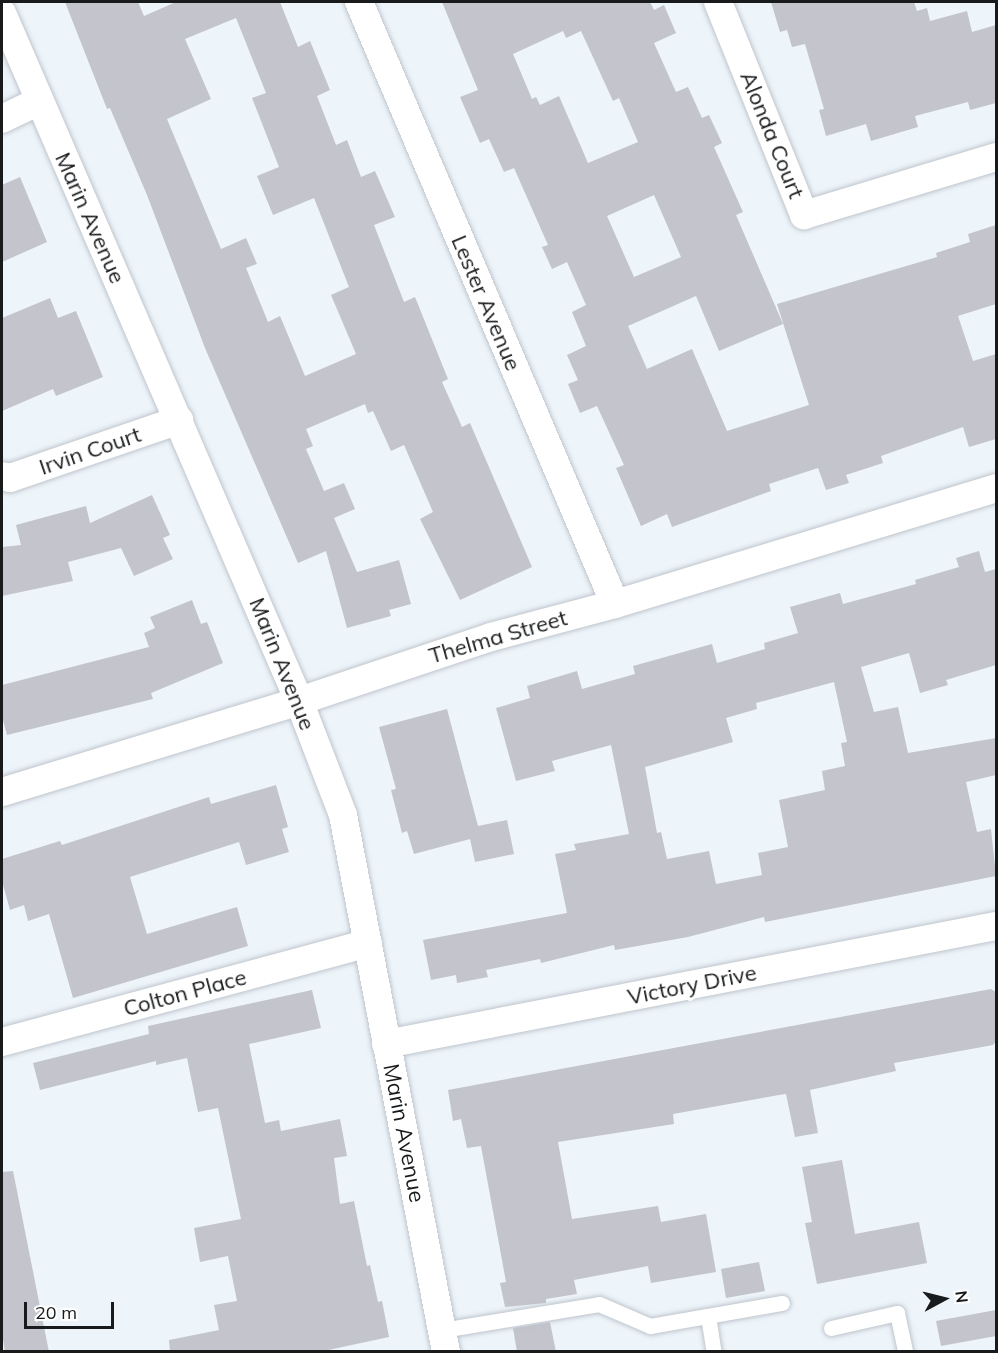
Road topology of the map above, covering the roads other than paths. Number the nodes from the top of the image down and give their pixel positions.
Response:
1 (359, 2) edge
2 (718, 2) edge
3 (2, 13) edge
4 (39, 101) junction
5 (2, 119) edge
6 (996, 157) edge
7 (179, 420) junction
8 (2, 476) edge
9 (996, 488) edge
10 (615, 604) junction
11 (299, 701) junction
12 (2, 792) edge
13 (996, 926) edge
14 (368, 943) junction
15 (2, 1042) edge
16 (386, 1044) junction
17 (782, 1303) dead end
18 (708, 1316) junction
19 (831, 1328) dead end
20 (444, 1341) edge
21 (714, 1352) edge
22 (905, 1352) edge

1 - 10 street, Lester Avenue
2 - 6 street, Alonda Court
3 - 4 street, Marin Avenue
4 - 5 street
4 - 7 street, Marin Avenue
7 - 8 street, Irvin Court
7 - 11 street, Marin Avenue
9 - 10 street, Thelma Street
10 - 11 street, Thelma Street
11 - 12 street, Thelma Street
11 - 14 street, Marin Avenue
13 - 16 street, Victory Drive
14 - 15 street, Colton Place
14 - 16 street, Marin Avenue
16 - 20 street, Marin Avenue
17 - 18 lane
18 - 20 lane
18 - 21 lane
19 - 22 lane

